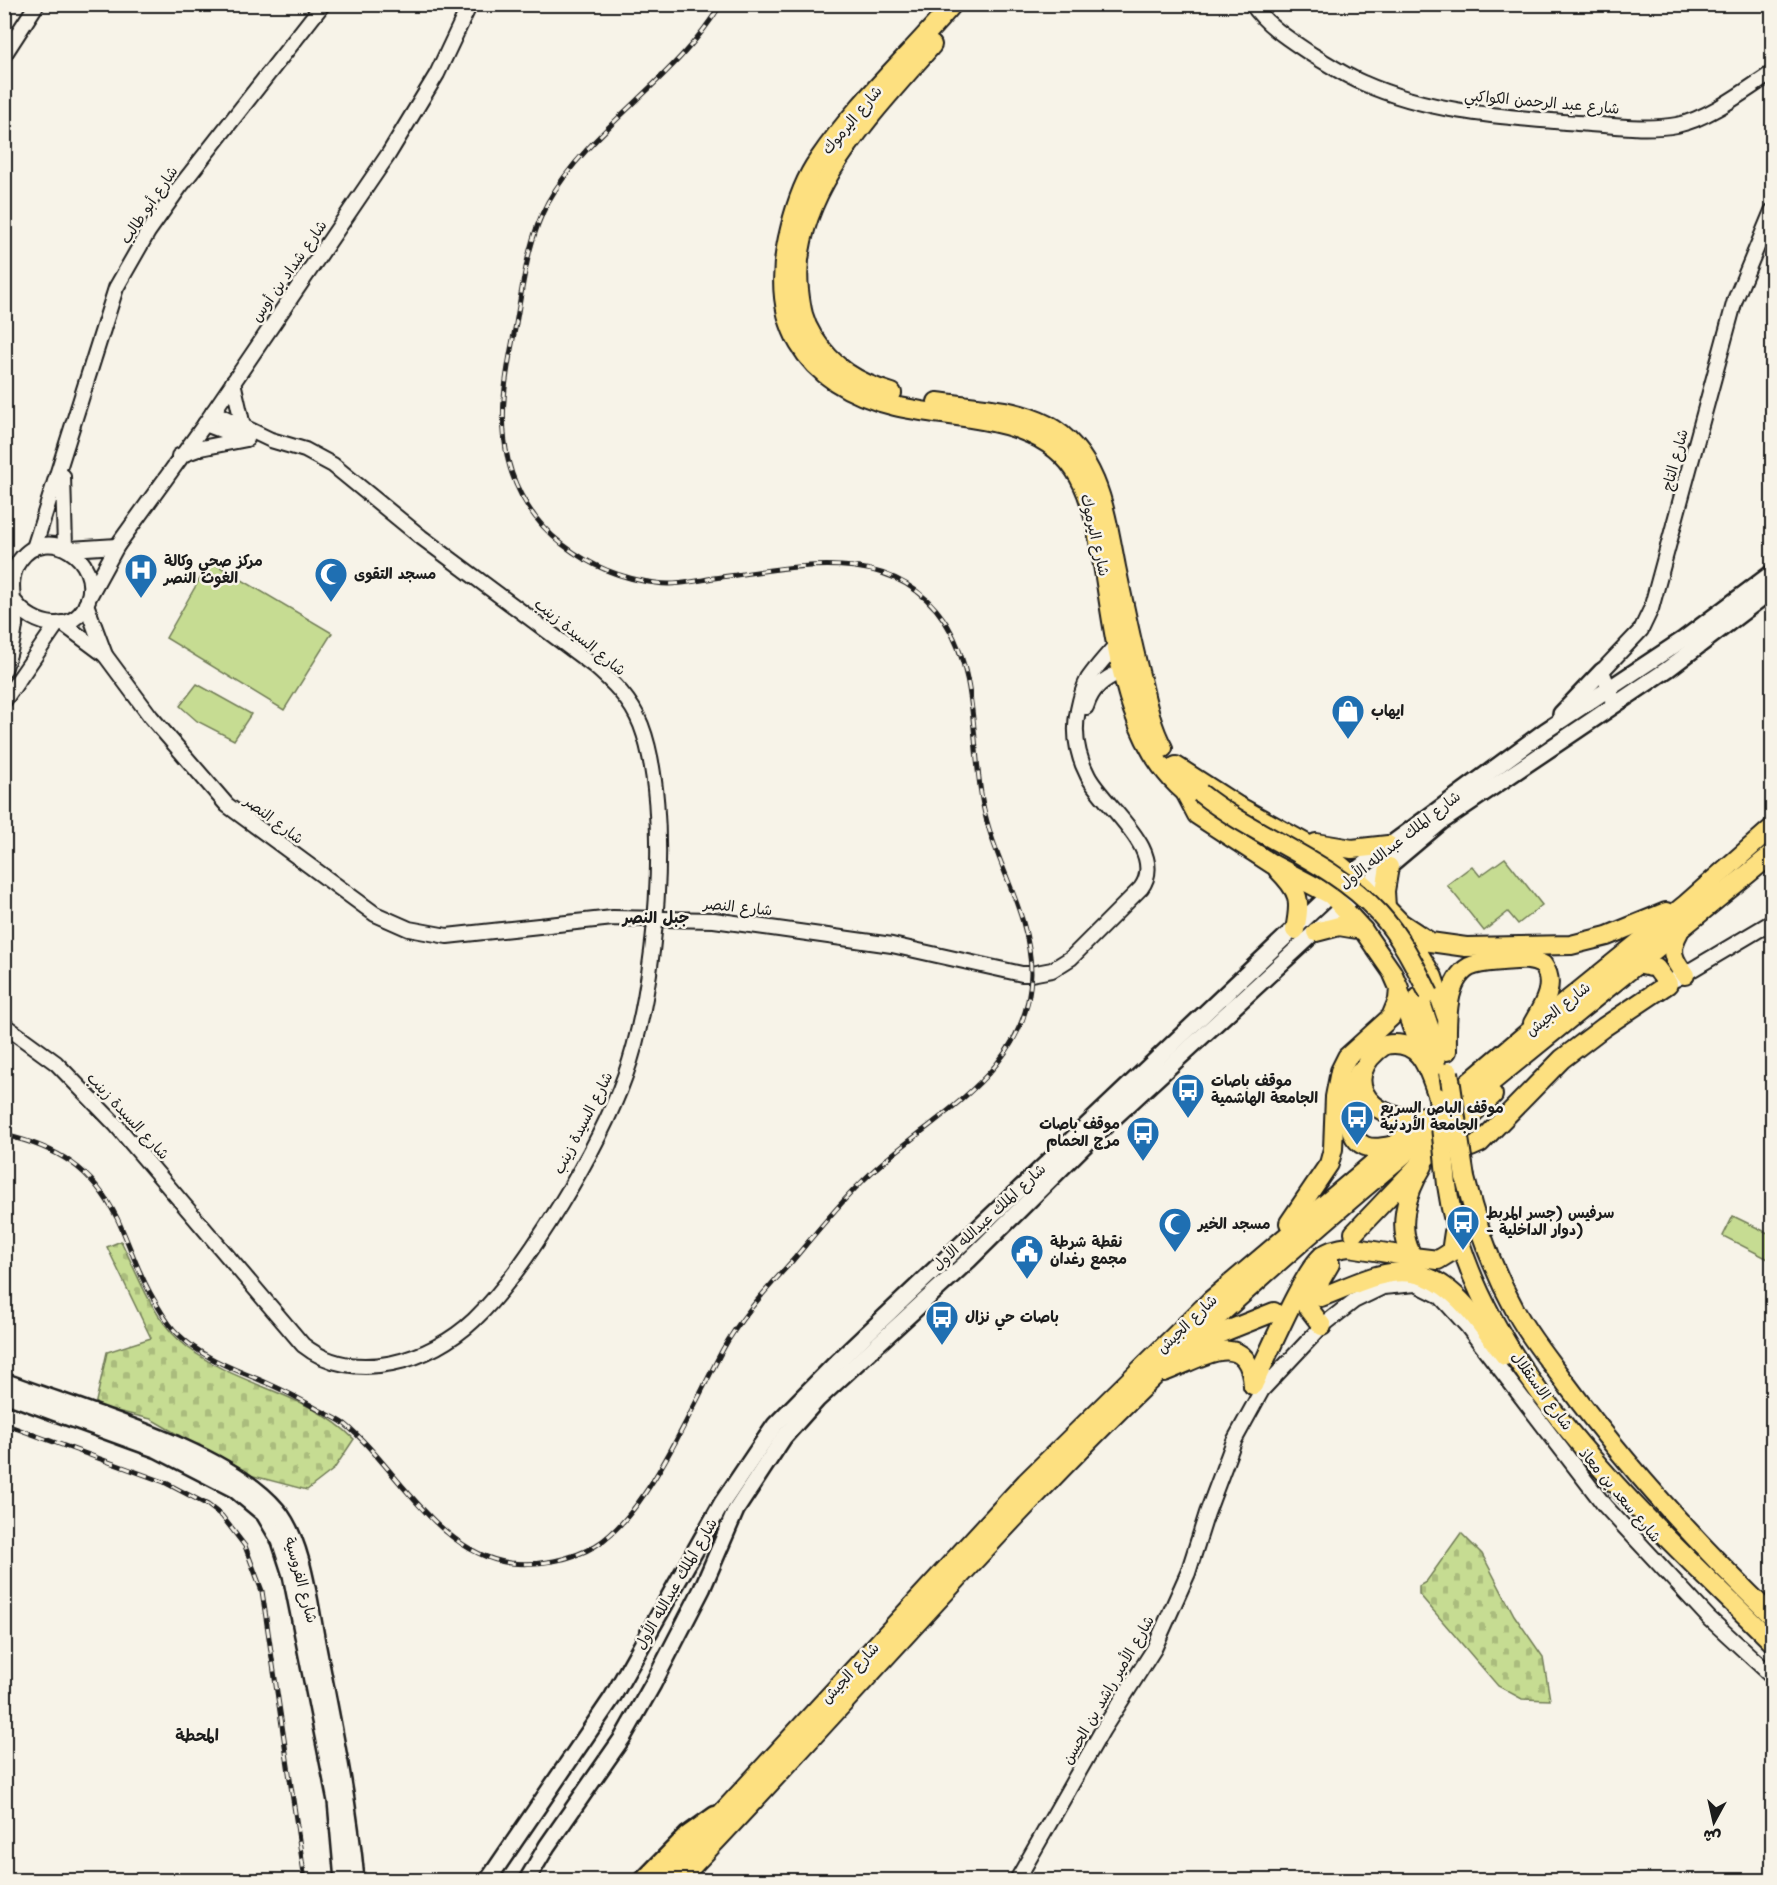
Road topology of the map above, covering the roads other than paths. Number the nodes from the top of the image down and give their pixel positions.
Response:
1 (37, 4) edge
2 (323, 4) edge
3 (470, 4) edge
4 (941, 4) edge
5 (954, 4) edge
6 (967, 4) edge
7 (1252, 4) edge
8 (4, 55) edge
9 (899, 63) junction
10 (1773, 73) edge
11 (1773, 211) edge
12 (233, 382) junction
13 (213, 412) junction
14 (205, 424) junction
15 (245, 433) junction
16 (64, 456) junction
17 (180, 456) junction
18 (117, 546) junction
19 (34, 548) junction
20 (68, 548) junction
21 (1773, 573) edge
22 (1773, 590) edge
23 (87, 601) junction
24 (15, 602) junction
25 (60, 623) junction
26 (1117, 644) junction
27 (105, 655) junction
28 (4, 670) edge
29 (1602, 670) junction
30 (1122, 671) junction
31 (1609, 688) junction
32 (4, 701) edge
33 (1615, 704) junction
34 (1545, 731) junction
35 (1080, 754) junction
36 (1176, 766) junction
37 (1194, 796) junction
38 (1773, 828) edge
39 (1303, 840) junction
40 (1388, 845) junction
41 (1773, 854) edge
42 (1272, 864) junction
43 (1389, 867) junction
44 (1352, 875) junction
45 (1330, 896) junction
46 (1686, 904) junction
47 (1386, 908) junction
48 (655, 917) junction
49 (1773, 922) edge
50 (1401, 923) junction
51 (1295, 930) junction
52 (1363, 930) junction
53 (1680, 930) junction
54 (1773, 931) edge
55 (1316, 932) junction
56 (1753, 932) junction
57 (1637, 964) junction
58 (1684, 975) junction
59 (1668, 984) junction
60 (1399, 988) junction
61 (1424, 996) junction
62 (1448, 1021) junction
63 (4, 1025) edge
64 (1532, 1039) junction
65 (1379, 1051) junction
66 (1447, 1051) junction
67 (1422, 1056) junction
68 (1443, 1073) junction
69 (1438, 1097) junction
70 (1430, 1115) junction
71 (1394, 1145) junction
72 (1462, 1145) junction
73 (1434, 1149) junction
74 (1454, 1227) junction
75 (1354, 1233) dead end
76 (1272, 1247) junction
77 (1413, 1257) junction
78 (1330, 1264) dead end
79 (1314, 1301) junction
80 (1274, 1312) dead end
81 (1322, 1326) junction
82 (1183, 1348) junction
83 (1154, 1376) junction
84 (4, 1381) edge
85 (1257, 1388) junction
86 (4, 1394) edge
87 (1552, 1409) junction
88 (729, 1507) junction
89 (1773, 1616) edge
90 (1773, 1642) edge
91 (1773, 1676) edge
92 (722, 1812) junction
93 (714, 1844) junction
94 (343, 1881) edge
95 (356, 1881) edge
96 (488, 1881) edge
97 (527, 1881) edge
98 (643, 1881) edge
99 (660, 1881) edge
100 (679, 1881) edge
101 (691, 1881) edge
102 (1017, 1881) edge

1 - 8 street
2 - 16 street, شارع أبو طالب
3 - 12 street, شارع شداد بن أوس
4 - 9 highway
5 - 9 highway, شارع اليرموك
6 - 36 highway, شارع اليرموك
7 - 10 street, شارع عبد الرحمن الكواكبي
9 - 26 highway, شارع اليرموك
11 - 29 street, شارع التاج
12 - 13 street, شارع شداد بن أوس
12 - 15 street
13 - 14 street, شارع شداد بن أوس
13 - 15 street, شارع السيدة زينب
14 - 15 street, شارع السيدة زينب
14 - 17 street, شارع شداد بن أوس
15 - 17 street
15 - 48 street, شارع السيدة زينب
16 - 19 street, شارع أبو طالب
16 - 20 street, شارع أبو طالب
17 - 18 street, شارع شداد بن أوس
18 - 20 street
18 - 23 street, شارع شداد بن أوس
19 - 20 street
19 - 24 street
20 - 23 street
21 - 31 main road, شارع الملك عبدالله الأول
22 - 33 main road, شارع الملك عبدالله الأول
23 - 25 street
23 - 27 street, شارع النصر
24 - 25 street
24 - 28 street
25 - 27 street, شارع النصر
25 - 32 street
26 - 30 highway, شارع اليرموك
26 - 35 street, شارع النصر
27 - 48 street, شارع النصر
29 - 31 street
29 - 34 main road
30 - 35 street
30 - 37 highway, شارع اليرموك
31 - 33 street
31 - 34 main road, شارع الملك عبدالله الأول
33 - 43 main road, شارع الملك عبدالله الأول
34 - 40 main road, شارع الملك عبدالله الأول
35 - 48 street, شارع النصر
36 - 37 highway, شارع اليرموك
36 - 39 highway
37 - 42 highway
37 - 61 highway, شارع اليرموك, bridge
38 - 46 highway, شارع الجيش
39 - 40 highway
39 - 44 highway
40 - 44 main road, شارع الملك عبدالله الأول
41 - 53 highway, شارع الجيش
42 - 45 highway
42 - 51 highway
43 - 44 main road, شارع الملك عبدالله الأول
43 - 47 highway
44 - 45 main road, شارع الملك عبدالله الأول
44 - 45 highway
44 - 47 highway
45 - 51 main road, شارع الملك عبدالله الأول
45 - 52 highway
45 - 55 main road, شارع الملك عبدالله الأول
46 - 50 highway
46 - 64 highway, شارع الجيش
47 - 50 highway
48 - 63 street, شارع السيدة زينب
49 - 56 street
50 - 62 highway
51 - 88 main road, شارع الملك عبدالله الأول
52 - 55 highway
52 - 60 highway
53 - 57 highway, شارع الجيش
53 - 58 highway
54 - 56 street
55 - 88 main road, شارع الملك عبدالله الأول
56 - 58 street
57 - 59 highway
57 - 64 highway, شارع الجيش
58 - 59 street
59 - 72 highway
60 - 67 highway
60 - 76 highway
61 - 66 highway, شارع اليرموك
61 - 68 highway, شارع اليرموك
62 - 64 highway
62 - 66 highway
64 - 70 highway, شارع الجيش
64 - 73 highway
64 - 82 highway, شارع الجيش
65 - 67 highway
65 - 70 highway
65 - 71 highway
66 - 68 highway, شارع اليرموك
67 - 69 highway
68 - 69 highway, شارع الاستقلال
68 - 72 highway, شارع الاستقلال, bridge
69 - 74 highway, شارع الاستقلال, bridge
70 - 71 highway, شارع الجيش
71 - 76 highway, شارع الجيش
72 - 89 highway, شارع الاستقلال, bridge
73 - 75 highway
73 - 77 highway
74 - 77 highway
74 - 87 highway, شارع الاستقلال
76 - 92 highway, شارع الجيش
77 - 85 highway
78 - 79 highway
79 - 81 highway
79 - 85 highway
79 - 87 highway
80 - 82 highway
81 - 85 street, شارع سعد بن معاذ
81 - 91 street, شارع سعد بن معاذ
82 - 83 highway, شارع الجيش
83 - 85 highway
83 - 93 highway, شارع الجيش
84 - 95 main road, شارع الفروسية
85 - 102 street, شارع الأمير راشد بن الحسن
86 - 94 main road, شارع الفروسية
87 - 90 highway, شارع الاستقلال
88 - 96 main road, شارع الملك عبدالله الأول
88 - 97 main road, شارع الملك عبدالله الأول
92 - 98 main road
92 - 99 highway, شارع الجيش
93 - 100 highway, شارع الجيش
93 - 101 main road

